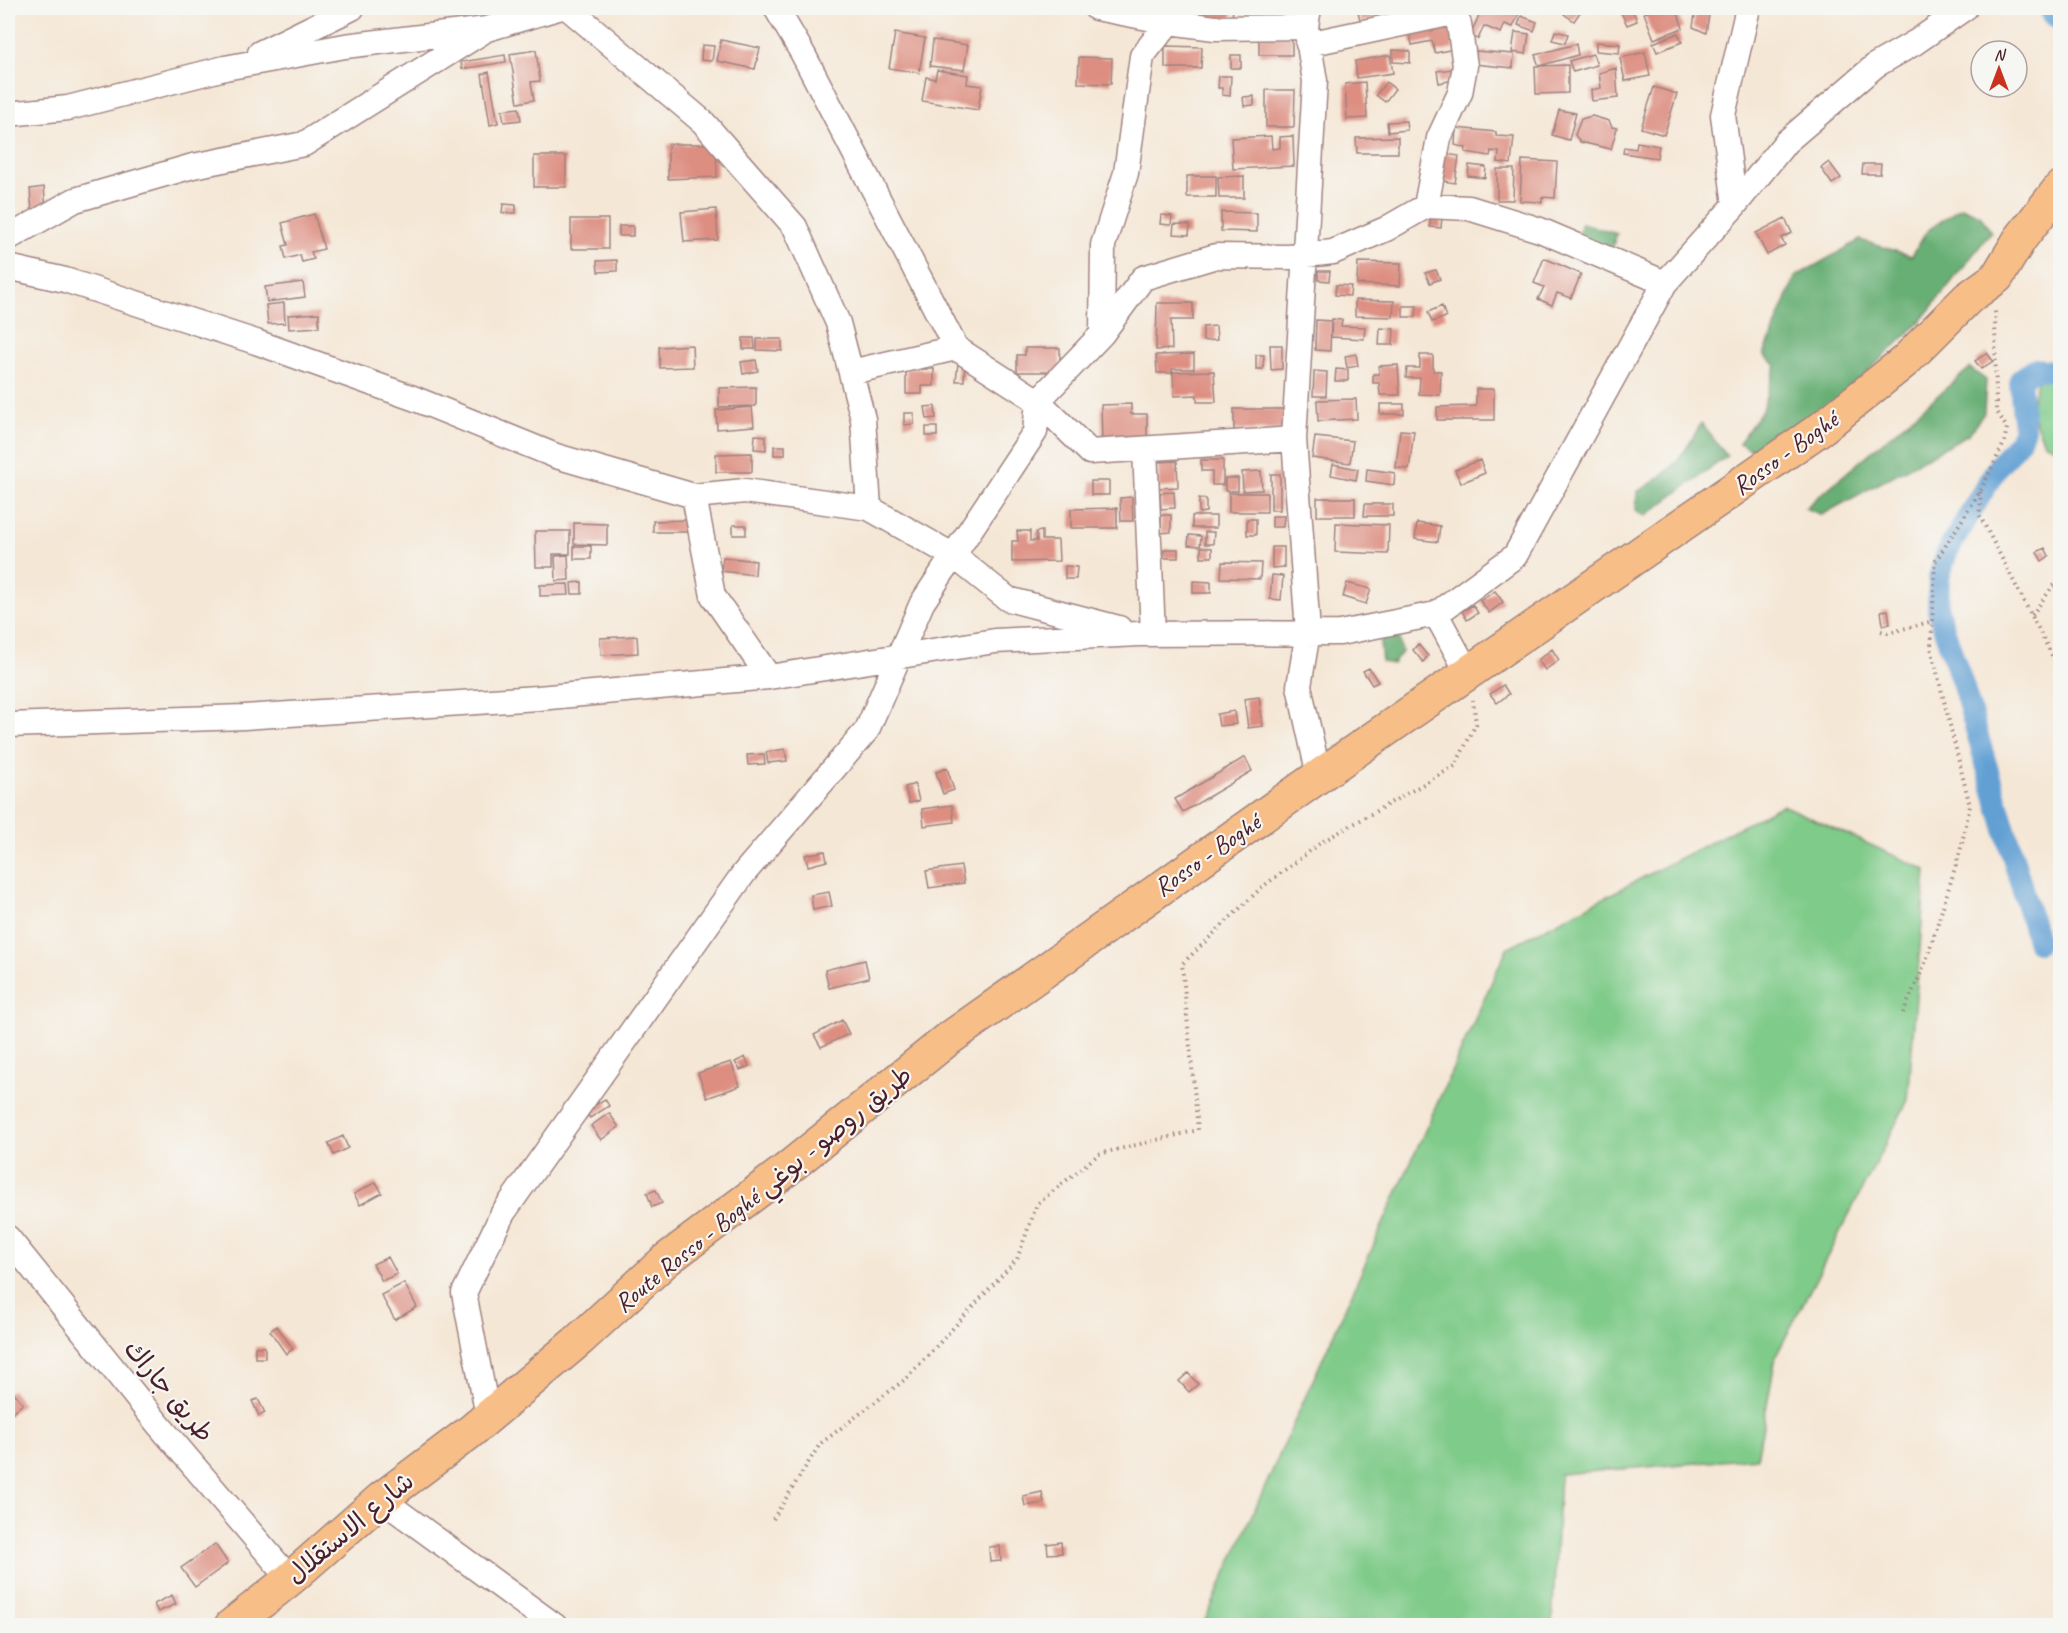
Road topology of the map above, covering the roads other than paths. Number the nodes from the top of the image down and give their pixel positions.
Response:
1 (352, 8) edge
2 (558, 8) edge
3 (568, 8) edge
4 (776, 8) edge
5 (1096, 8) edge
6 (1748, 8) edge
7 (1965, 8) edge
8 (1452, 10) edge
9 (1154, 16) edge
10 (1308, 26) edge
11 (487, 29) junction
12 (234, 66) junction
13 (8, 114) edge
14 (2061, 188) edge
15 (1736, 205) junction
16 (1426, 206) junction
17 (8, 238) edge
18 (1306, 254) junction
19 (8, 267) edge
20 (1665, 283) junction
21 (1102, 334) junction
22 (956, 348) junction
23 (851, 372) junction
24 (1038, 401) junction
25 (1294, 439) junction
26 (1145, 449) junction
27 (694, 496) junction
28 (869, 508) junction
29 (954, 556) junction
30 (1436, 614) junction
31 (1308, 632) junction
32 (1146, 634) junction
33 (899, 656) junction
34 (1468, 673) junction
35 (769, 677) junction
36 (8, 725) edge
37 (1319, 776) junction
38 (8, 1238) edge
39 (479, 1424) junction
40 (381, 1499) junction
41 (290, 1579) junction
42 (231, 1626) edge
43 (555, 1626) edge

1 - 12 street
2 - 11 street
3 - 23 street
4 - 22 street
5 - 9 street
6 - 15 street
7 - 15 street
8 - 10 street
8 - 16 street
9 - 10 street
9 - 21 street
10 - 18 street
11 - 12 street
11 - 17 street
12 - 13 street
14 - 34 highway, Rosso - Boghé
15 - 20 street
16 - 18 street
16 - 20 street
18 - 21 street
18 - 25 street
19 - 27 street
20 - 30 street
21 - 24 street
22 - 23 street
22 - 24 street
23 - 28 street
24 - 26 street
24 - 29 street
25 - 26 street
25 - 31 street
26 - 32 street
27 - 28 street
27 - 35 street
28 - 29 street
29 - 32 street
29 - 33 street
30 - 31 street
30 - 34 street
31 - 32 street
31 - 37 street
32 - 33 street
33 - 35 street
33 - 39 street
34 - 37 highway, Rosso - Boghé
35 - 36 street
37 - 39 highway, Rosso - Boghé
38 - 41 street, طريق جاراك
39 - 40 highway, شارع الاستقلال
40 - 41 highway, شارع الاستقلال
40 - 43 street
41 - 42 highway, شارع الاستقلال

